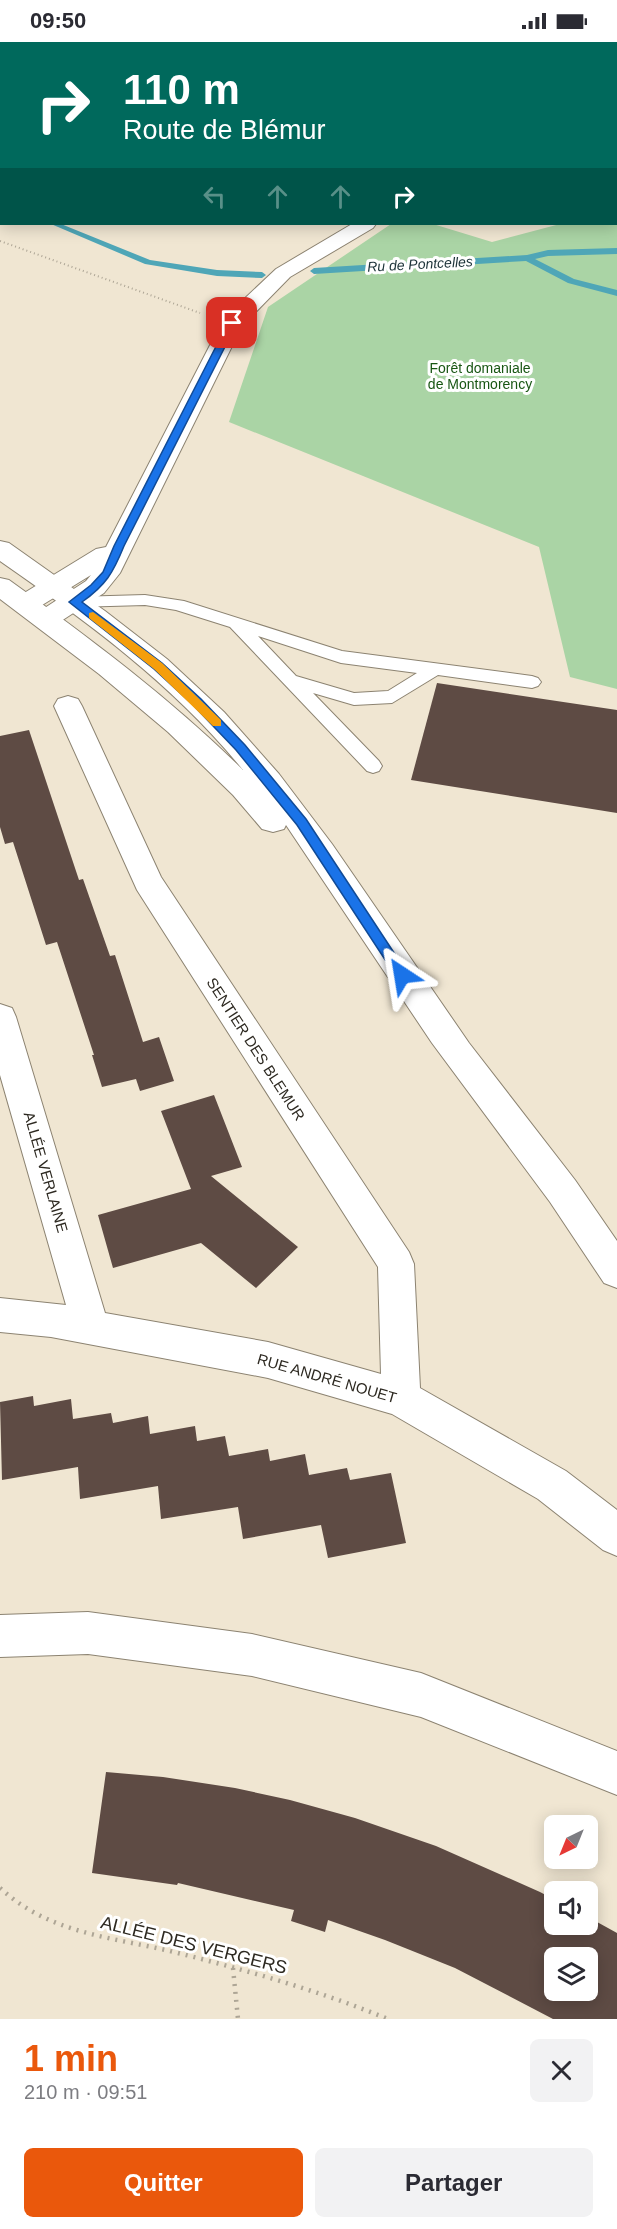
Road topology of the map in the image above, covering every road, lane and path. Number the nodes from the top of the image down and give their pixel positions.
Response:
1 (364, 225) edge
2 (0, 242) edge
3 (232, 323) junction
4 (0, 549) edge
5 (0, 586) edge
6 (64, 595) junction
7 (36, 612) junction
8 (233, 622) junction
9 (435, 669) junction
10 (290, 680) junction
11 (532, 682) dead end
12 (68, 706) dead end
13 (373, 766) dead end
14 (402, 975) junction
15 (0, 1017) edge
16 (556, 1182) junction
17 (617, 1245) edge
18 (617, 1271) edge
19 (0, 1315) edge
20 (91, 1328) junction
21 (401, 1398) junction
22 (617, 1536) edge
23 (0, 1635) edge
24 (617, 1773) edge
25 (0, 1888) edge
26 (233, 1968) junction
27 (238, 2019) edge
28 (388, 2019) edge

1 - 3 street
2 - 3 path
3 - 6 street
4 - 6 street
5 - 7 street
6 - 7 street
6 - 8 lane
6 - 14 street
7 - 14 street
8 - 9 lane
8 - 10 lane
9 - 10 lane
9 - 11 lane
10 - 13 lane
12 - 21 street, SENTIER DES BLEMUR
14 - 16 street
15 - 20 street, ALLÉE VERLAINE
16 - 17 street
16 - 18 street
19 - 20 street, RUE ANDRÉ NOUET
20 - 21 street, RUE ANDRÉ NOUET
21 - 22 street, RUE ANDRÉ NOUET
23 - 24 street
25 - 26 path, ALLÉE DES VERGERS
26 - 27 path
26 - 28 path, ALLÉE DES VERGERS

